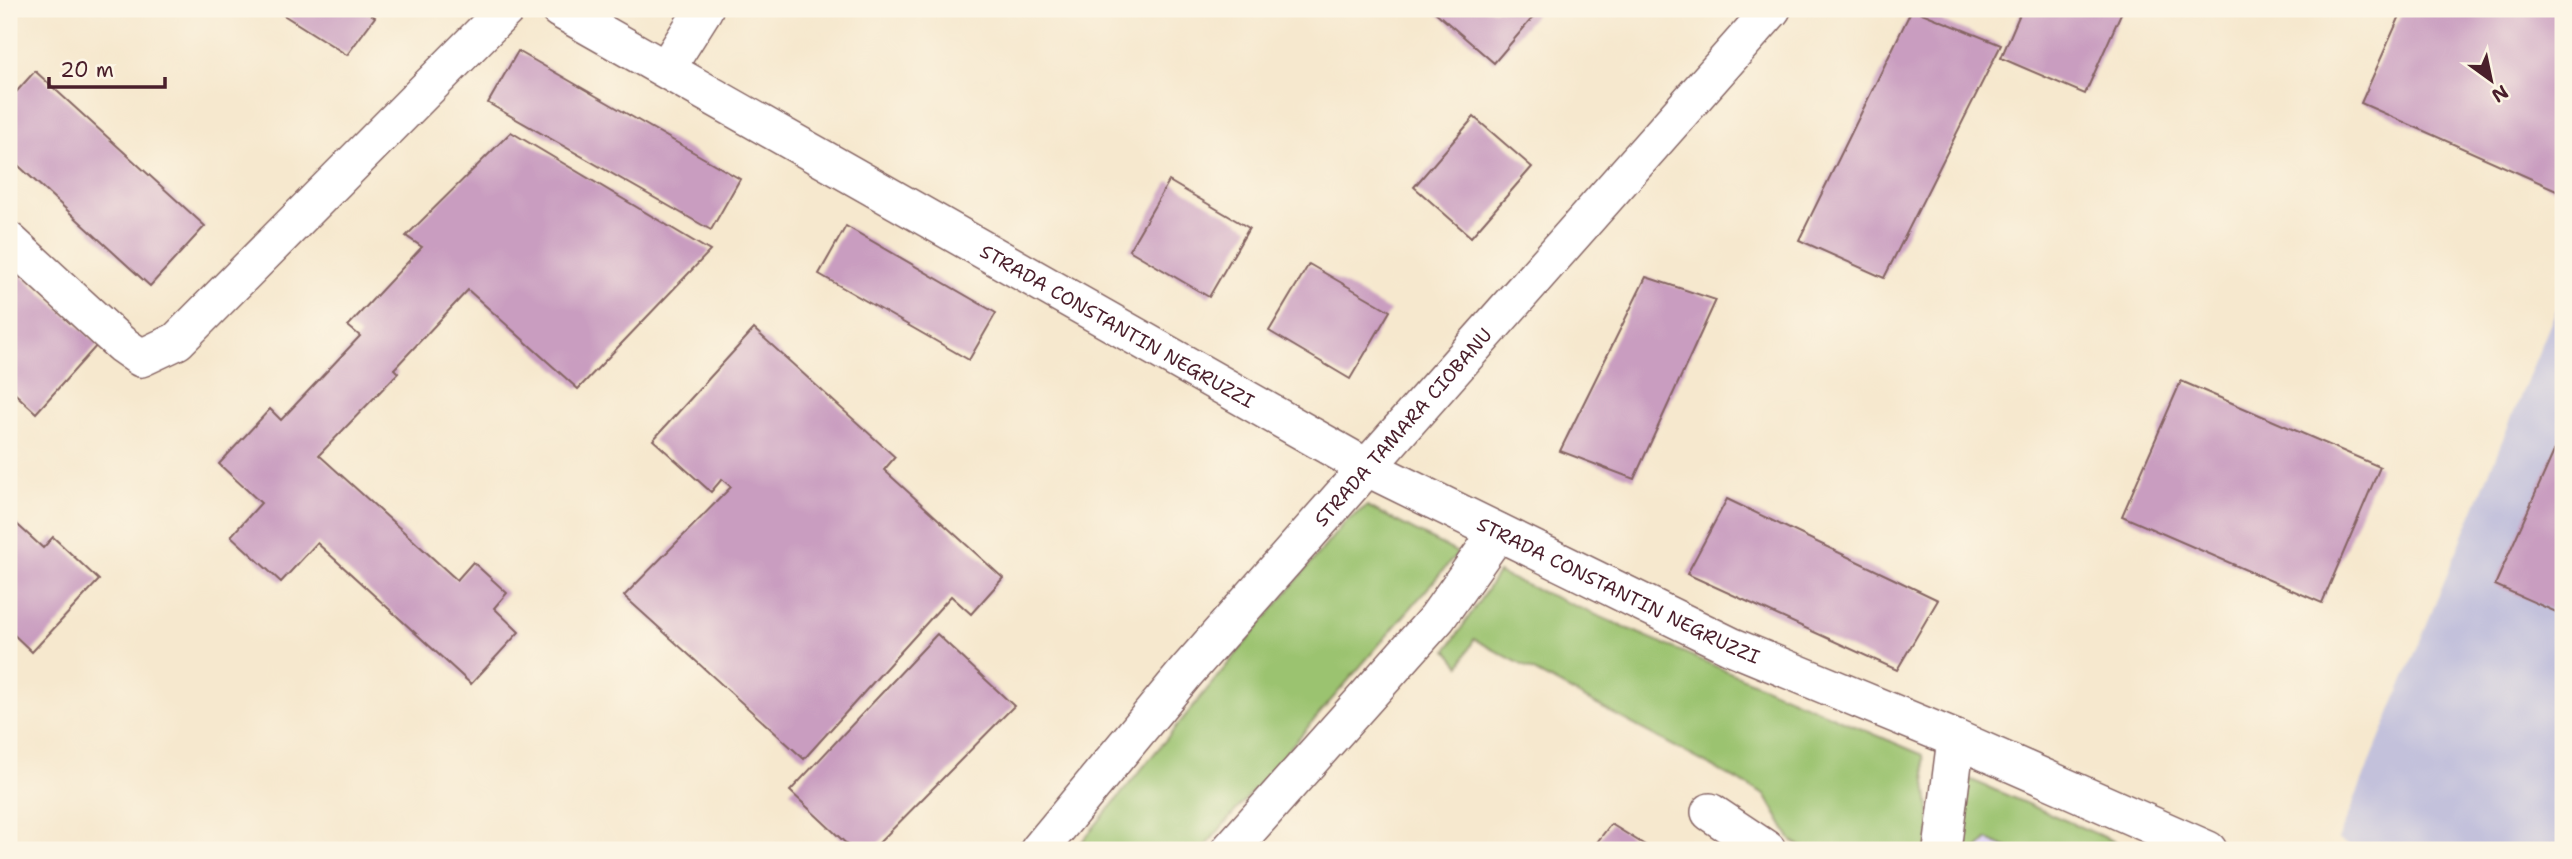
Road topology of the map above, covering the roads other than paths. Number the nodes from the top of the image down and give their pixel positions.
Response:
1 (506, 9) edge
2 (559, 9) edge
3 (704, 9) edge
4 (1772, 9) edge
5 (666, 69) junction
6 (9, 241) edge
7 (1366, 467) junction
8 (1498, 532) junction
9 (1956, 738) junction
10 (1710, 812) dead end
11 (1039, 850) edge
12 (1230, 850) edge
13 (1767, 850) edge
14 (1942, 850) edge
15 (2208, 850) edge

1 - 6 street
2 - 5 street, STRADA CONSTANTIN NEGRUZZI
3 - 5 street
4 - 7 street, STRADA TAMARA CIOBANU
5 - 7 street, STRADA CONSTANTIN NEGRUZZI
7 - 8 street, STRADA CONSTANTIN NEGRUZZI
7 - 11 street, STRADA TAMARA CIOBANU
8 - 9 street, STRADA CONSTANTIN NEGRUZZI
8 - 12 street
9 - 14 street
9 - 15 street, STRADA CONSTANTIN NEGRUZZI
10 - 13 street

